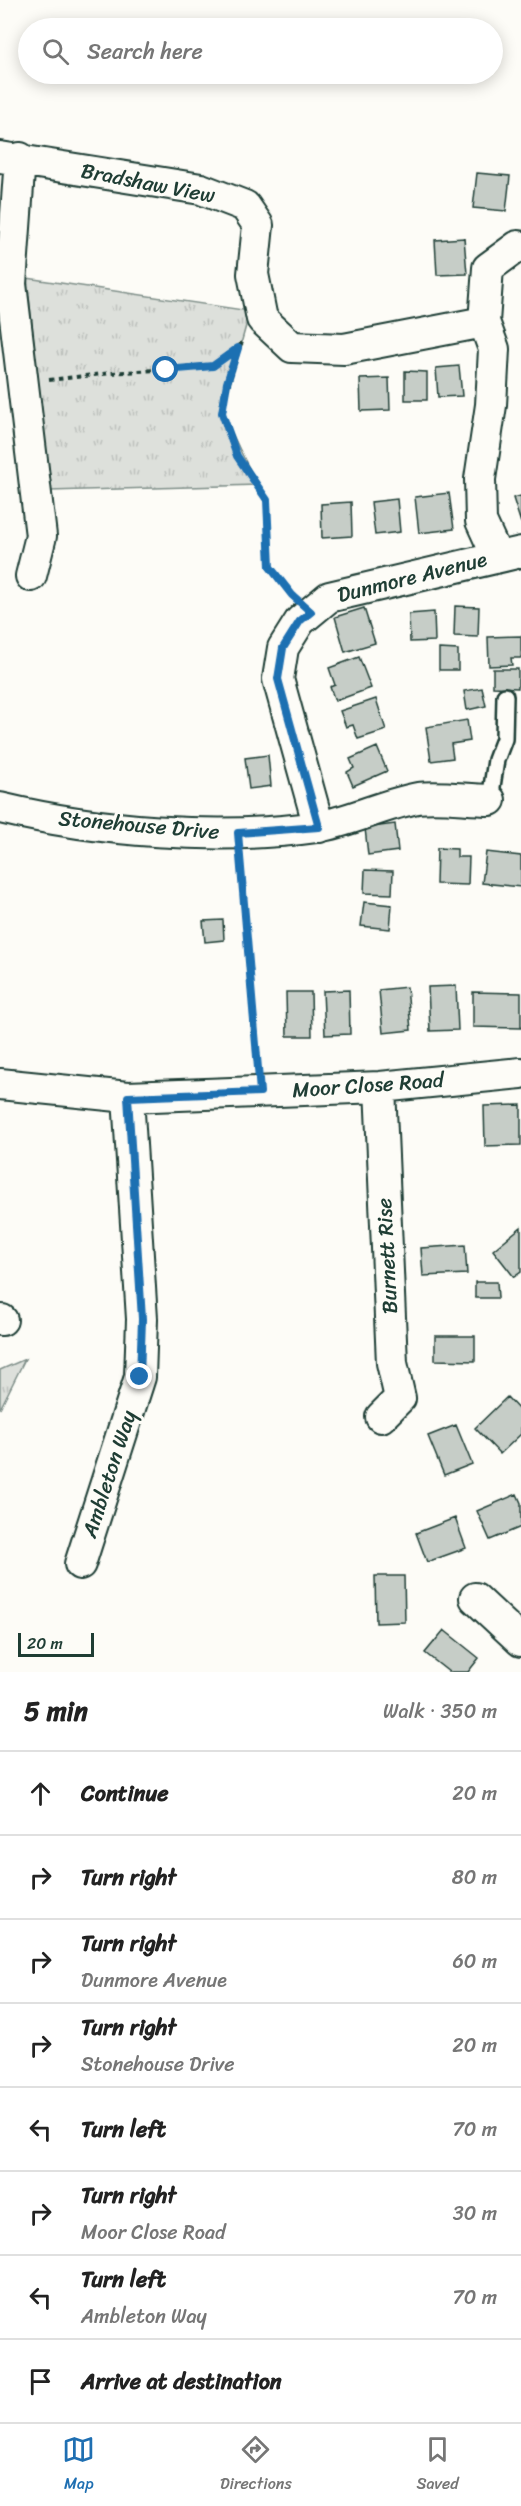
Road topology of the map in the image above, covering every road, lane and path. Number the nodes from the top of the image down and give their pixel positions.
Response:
1 (10, 157) edge
2 (521, 247) edge
3 (262, 319) junction
4 (484, 322) junction
5 (238, 348) junction
6 (11, 386) edge
7 (509, 554) edge
8 (31, 576) dead end
9 (311, 612) junction
10 (505, 696) dead end
11 (490, 800) joint
12 (0, 808) edge
13 (319, 827) junction
14 (238, 833) junction
15 (521, 1073) edge
16 (0, 1084) edge
17 (380, 1087) junction
18 (260, 1092) junction
19 (128, 1097) junction
20 (381, 1418) dead end
21 (80, 1564) dead end
22 (475, 1598) dead end
23 (521, 1641) edge

1 - 3 street, Bradshaw View
1 - 6 street, Bradshaw View
2 - 4 street, Dunmore Avenue
3 - 4 street
3 - 5 path
4 - 7 street, Dunmore Avenue
5 - 6 path
5 - 9 path
6 - 8 street, Bradshaw View
7 - 9 street, Dunmore Avenue
9 - 13 street, Dunmore Avenue
10 - 11 lane
11 - 13 street, Stonehouse Drive
12 - 14 street, Stonehouse Drive
13 - 14 street, Stonehouse Drive
14 - 18 path
15 - 17 street, Moor Close Road
16 - 19 street, Moor Close Road
17 - 18 street, Moor Close Road
17 - 20 street, Burnett Rise
18 - 19 street, Moor Close Road
19 - 21 street, Ambleton Way
22 - 23 street

